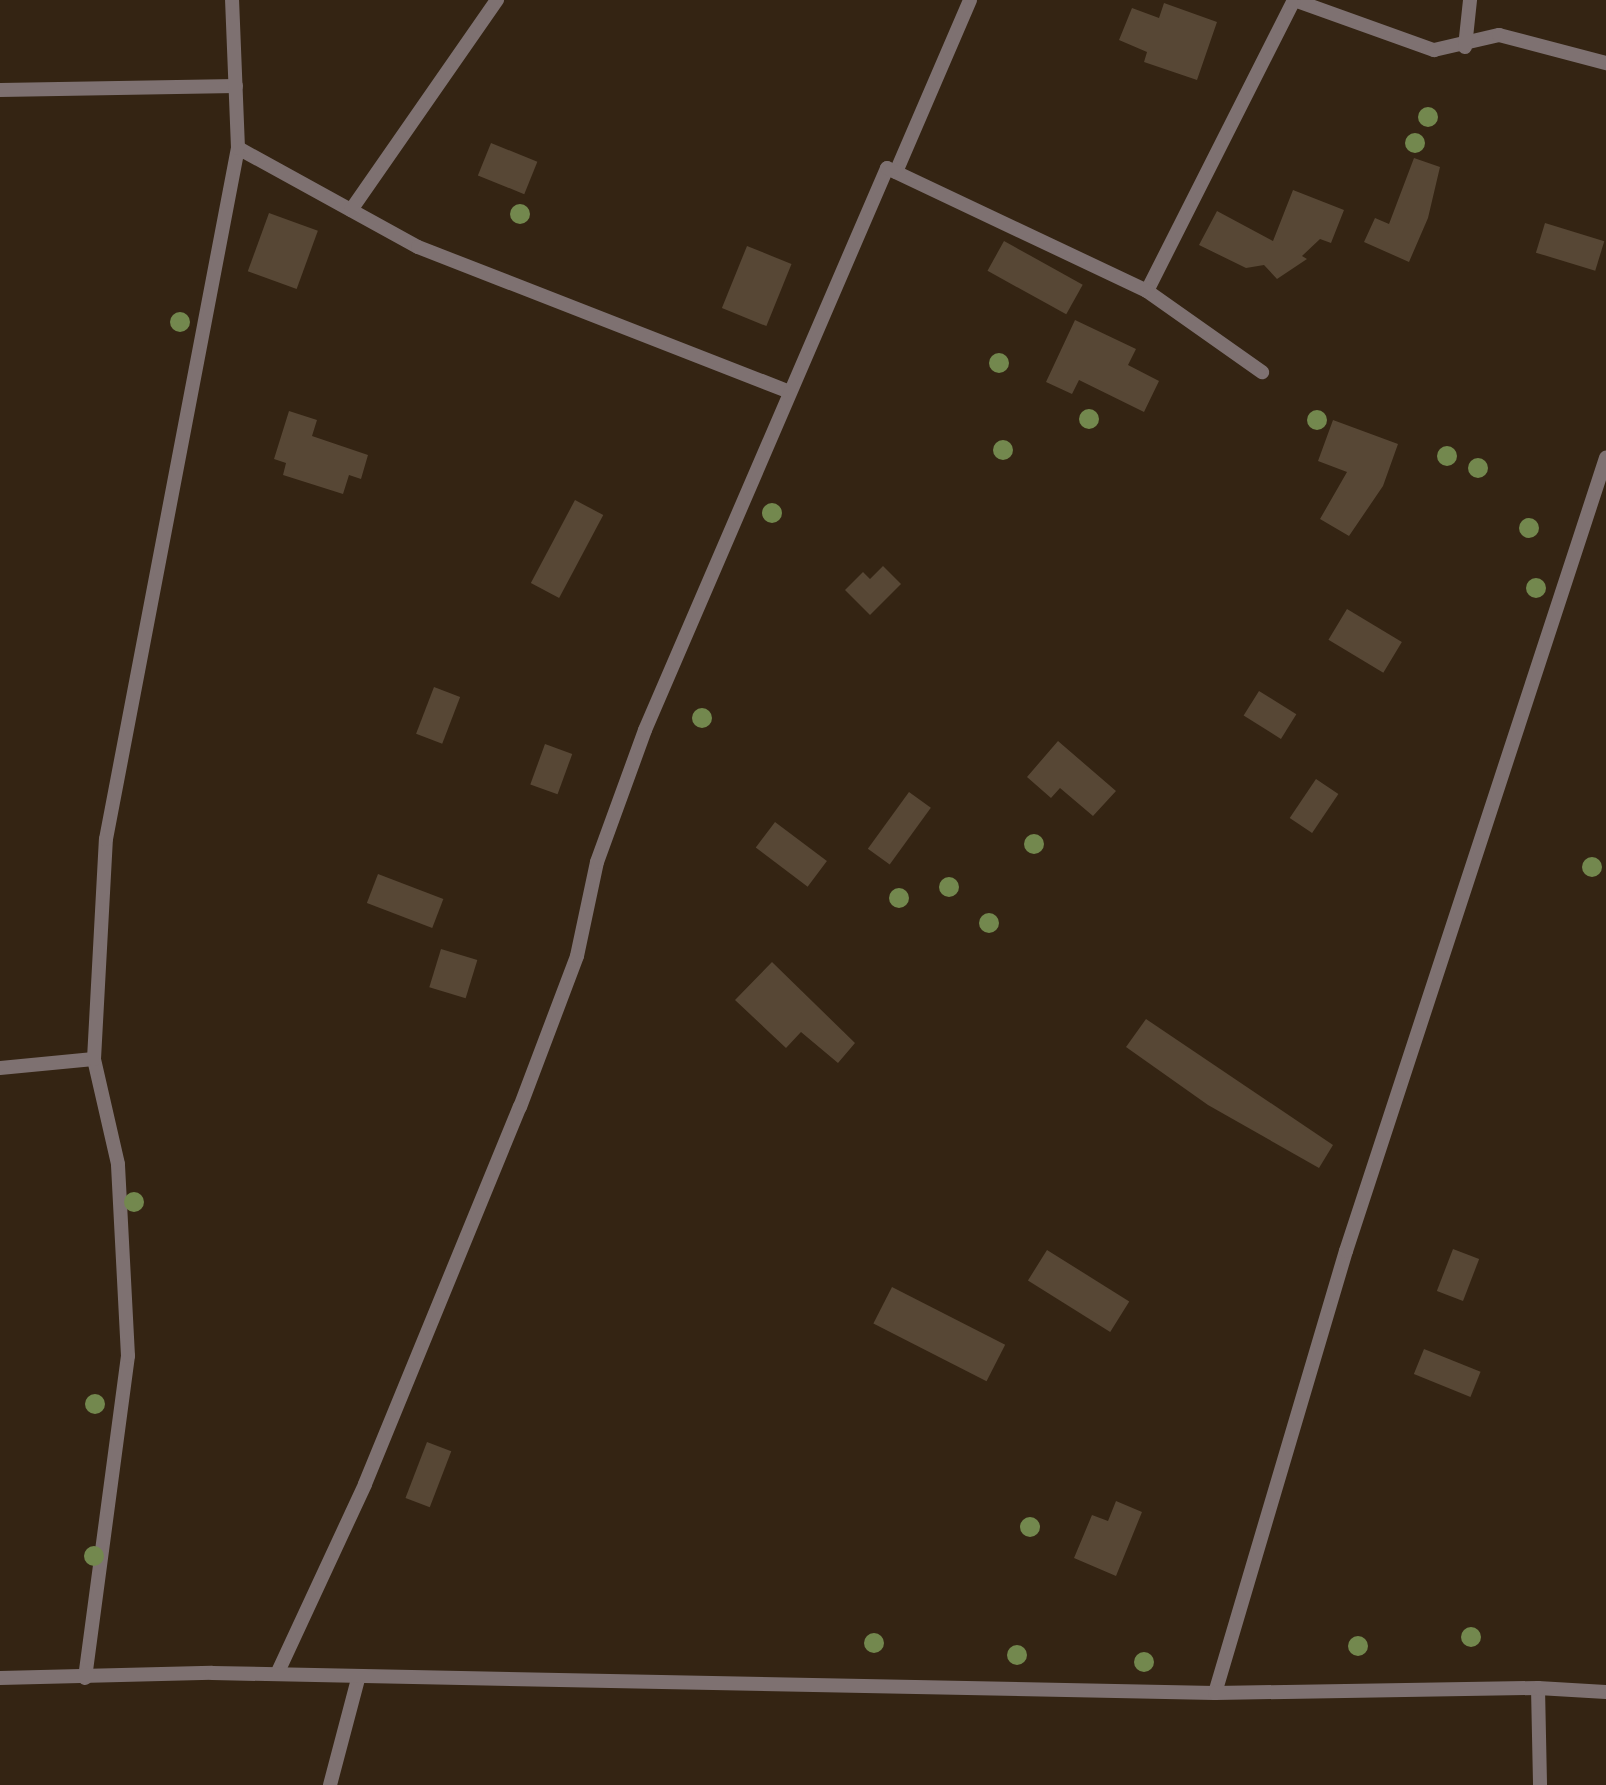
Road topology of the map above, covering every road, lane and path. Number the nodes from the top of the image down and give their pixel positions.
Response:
1 (232, 0) edge
2 (497, 0) edge
3 (970, 0) edge
4 (1294, 0) edge
5 (1470, 0) edge
6 (1465, 47) junction
7 (1606, 64) edge
8 (236, 86) junction
9 (0, 90) edge
10 (238, 148) junction
11 (896, 172) junction
12 (351, 210) junction
13 (1147, 291) junction
14 (1262, 372) dead end
15 (788, 390) junction
16 (1606, 458) edge
17 (94, 1059) junction
18 (0, 1068) edge
19 (276, 1674) junction
20 (0, 1678) edge
21 (85, 1678) junction
22 (358, 1679) junction
23 (1538, 1688) junction
24 (1606, 1692) edge
25 (1215, 1693) junction
26 (330, 1785) edge
27 (1541, 1785) edge

1 - 8 street
2 - 12 street
3 - 11 street
4 - 6 street
4 - 13 street
5 - 6 street
6 - 7 street
8 - 9 street
8 - 10 street
10 - 12 street
10 - 17 street
11 - 13 street
11 - 15 street
12 - 15 street
13 - 14 street
15 - 19 street
16 - 25 street
17 - 18 street
17 - 21 street
19 - 21 street
19 - 22 street
20 - 21 street
22 - 25 street
22 - 26 street
23 - 24 street
23 - 25 street
23 - 27 street

